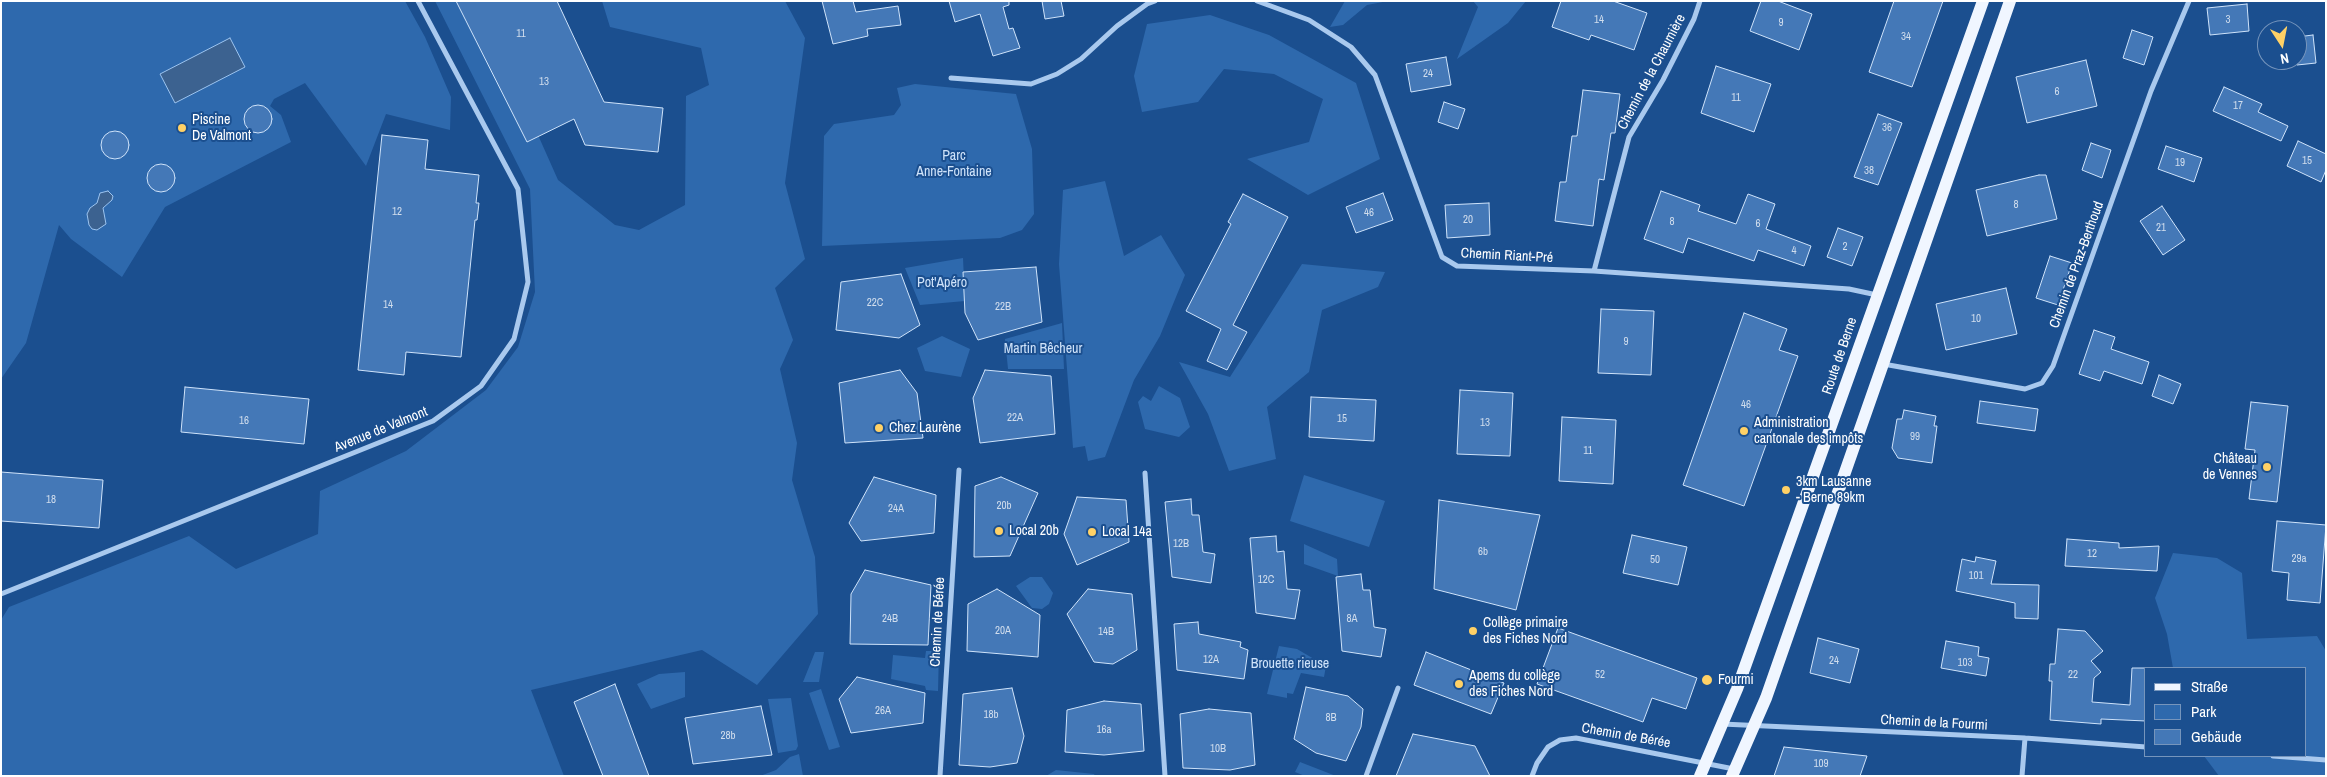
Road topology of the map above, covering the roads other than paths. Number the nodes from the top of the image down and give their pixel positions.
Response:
1 (418, 1) edge
2 (1155, 1) edge
3 (1257, 1) edge
4 (1700, 1) edge
5 (1983, 1) edge
6 (2010, 1) edge
7 (2189, 1) edge
8 (951, 78) dead end
9 (1594, 271) junction
10 (1878, 295) junction
11 (1882, 364) junction
12 (959, 470) dead end
13 (1145, 473) dead end
14 (1, 594) edge
15 (1398, 688) dead end
16 (1722, 724) junction
17 (1753, 727) junction
18 (2025, 738) junction
19 (2144, 747) edge
20 (2286, 757) edge
21 (2326, 760) edge
22 (1705, 763) junction
23 (1733, 773) edge
24 (940, 776) edge
25 (1165, 776) edge
26 (1366, 776) edge
27 (1532, 776) edge
28 (1700, 776) edge
29 (2022, 776) edge

1 - 14 street, Avenue de Valmont
2 - 8 street
3 - 9 street, Chemin Riant-Pré
4 - 9 street, Chemin de la Chaumière
5 - 10 main road, Route de Berne
6 - 11 main road
7 - 11 street, Chemin de Praz-Berthoud
9 - 10 street, Chemin Riant-Pré
10 - 16 main road, Route de Berne
11 - 17 main road
12 - 24 street, Chemin de Bérée
13 - 25 street
15 - 26 street
16 - 17 street, Chemin de la Fourmi
16 - 22 main road, Route de Berne
17 - 18 street, Chemin de la Fourmi
17 - 23 main road
18 - 19 street, Chemin de la Fourmi
18 - 29 street
20 - 21 street
22 - 23 street, Chemin de Bérée
22 - 27 street, Chemin de Bérée
22 - 28 main road, Route de Berne

